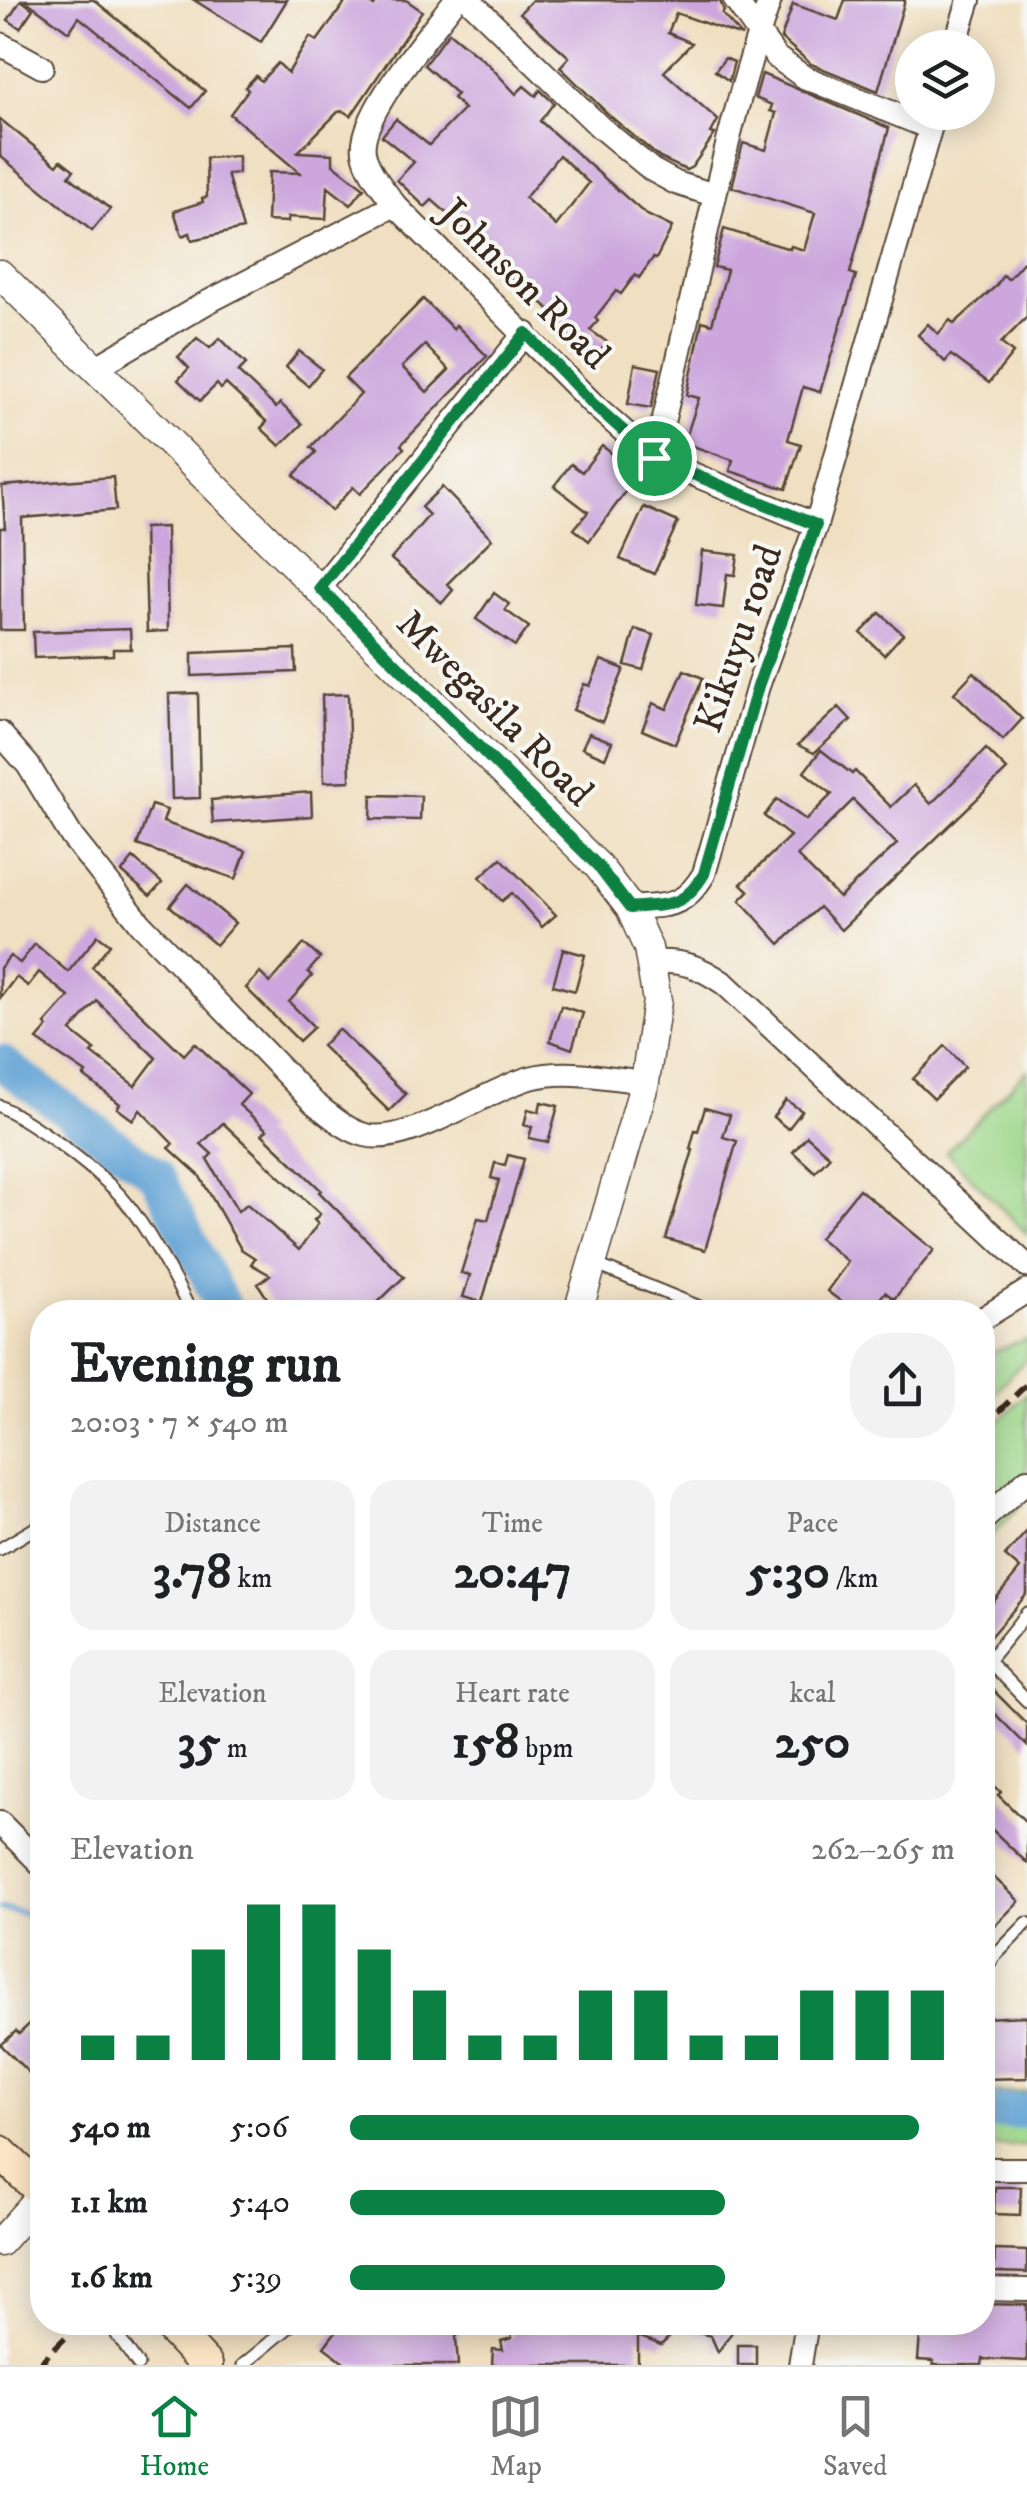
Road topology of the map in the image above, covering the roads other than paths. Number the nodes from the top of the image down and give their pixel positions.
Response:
1 (455, 0) edge
2 (469, 0) edge
3 (735, 0) edge
4 (770, 0) edge
5 (968, 0) edge
6 (959, 30) edge
7 (759, 31) junction
8 (0, 44) edge
9 (42, 67) dead end
10 (895, 108) edge
11 (929, 130) edge
12 (714, 195) junction
13 (396, 205) junction
14 (0, 274) edge
15 (526, 333) junction
16 (95, 368) junction
17 (654, 458) junction
18 (816, 525) junction
19 (320, 588) junction
20 (0, 732) edge
21 (630, 908) junction
22 (650, 962) junction
23 (645, 1082) junction
24 (0, 1106) edge
25 (592, 1263) junction
26 (1027, 1266) edge
27 (1027, 1291) edge
28 (184, 1300) edge
29 (581, 1300) edge
30 (683, 1300) edge
31 (995, 1312) edge
32 (1027, 1480) edge
33 (995, 1509) edge
34 (30, 1531) edge
35 (0, 1549) edge
36 (1027, 1613) edge
37 (995, 1647) edge
38 (995, 1668) edge
39 (1027, 1701) edge
40 (0, 1823) edge
41 (30, 1853) edge
42 (1027, 1923) edge
43 (995, 1957) edge
44 (0, 2152) edge
45 (995, 2169) edge
46 (1027, 2170) edge
47 (30, 2182) edge
48 (30, 2208) edge
49 (0, 2242) edge
50 (995, 2290) edge
51 (1027, 2290) edge
52 (117, 2335) edge
53 (178, 2335) edge
54 (280, 2335) edge
55 (805, 2335) edge
56 (138, 2365) edge
57 (206, 2365) edge
58 (244, 2365) edge
59 (800, 2365) edge

1 - 13 street, Johnson Road
2 - 12 street
3 - 7 street
4 - 7 street
5 - 6 street
7 - 10 street
7 - 12 street
8 - 9 street
11 - 18 street, Kikuyu road
12 - 17 street
13 - 15 street, Johnson Road
13 - 16 street
14 - 16 street, Mwegasila Road
15 - 17 street, Johnson Road
15 - 19 street
16 - 19 street, Mwegasila Road
17 - 18 street, Johnson Road
18 - 21 street, Kikuyu road
19 - 21 street, Mwegasila Road
20 - 23 street
21 - 22 street, Mwegasila Road
22 - 23 street, Mwegasila Road
22 - 26 street
23 - 25 street, Mwegasila Road
24 - 28 lane
25 - 29 street, Mwegasila Road
25 - 30 lane
27 - 31 street
32 - 33 street
34 - 35 lane
36 - 37 lane
38 - 39 lane
40 - 41 street
42 - 43 lane
44 - 47 main road
45 - 46 street
48 - 49 street
50 - 51 street
52 - 56 lane
53 - 57 main road
54 - 58 lane
55 - 59 street

